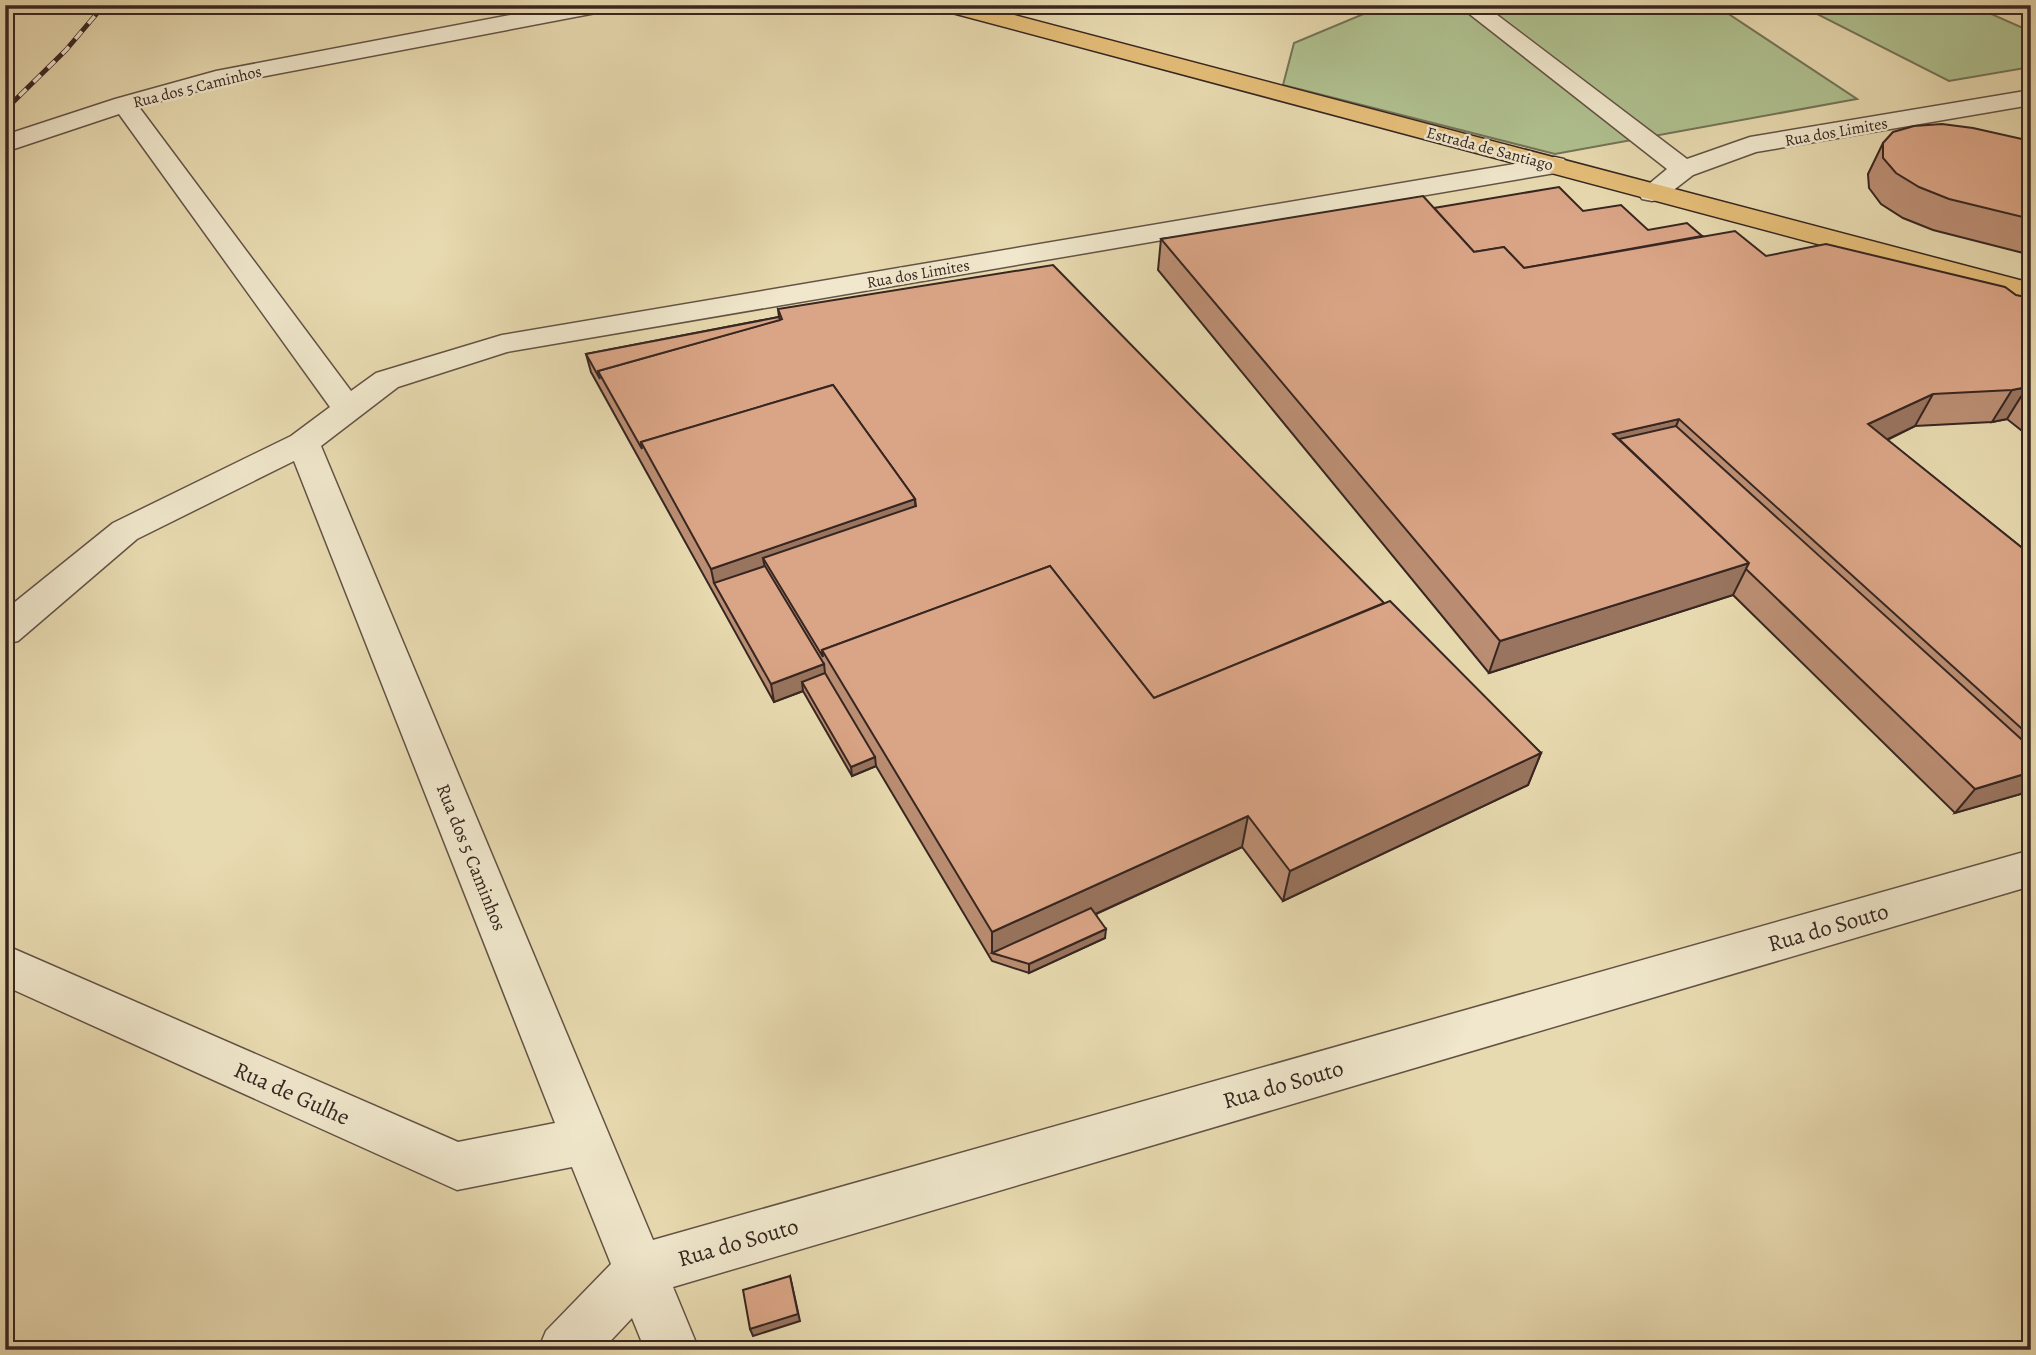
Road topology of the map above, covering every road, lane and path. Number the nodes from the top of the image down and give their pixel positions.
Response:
1 (21, 5) edge
2 (601, 5) edge
3 (949, 5) edge
4 (1469, 5) edge
5 (5, 7) edge
6 (2031, 97) edge
7 (124, 104) junction
8 (5, 144) edge
9 (1555, 165) junction
10 (1684, 169) junction
11 (1652, 193) junction
12 (2031, 292) edge
13 (348, 409) junction
14 (303, 443) junction
15 (5, 631) edge
16 (2031, 869) edge
17 (5, 965) edge
18 (587, 1140) junction
19 (641, 1270) junction
20 (565, 1350) edge
21 (671, 1350) edge

1 - 5 street
2 - 7 street, Rua dos 5 Caminhos
3 - 9 main road, Estrada de Santiago
4 - 10 street
6 - 10 street, Rua dos Limites
7 - 8 street
7 - 13 street, Rua dos 5 Caminhos
9 - 11 main road, Estrada de Santiago
9 - 13 street, Rua dos Limites
10 - 11 street, Rua dos Limites
11 - 12 main road, Estrada de Santiago
13 - 14 street, Rua dos Limites
14 - 15 street, Rua dos Limites
14 - 18 street, Rua dos 5 Caminhos
16 - 19 street, Rua do Souto
17 - 18 street, Rua de Gulhe
18 - 19 street, Rua dos 5 Caminhos
19 - 20 street
19 - 21 street, Rua dos 5 Caminhos

